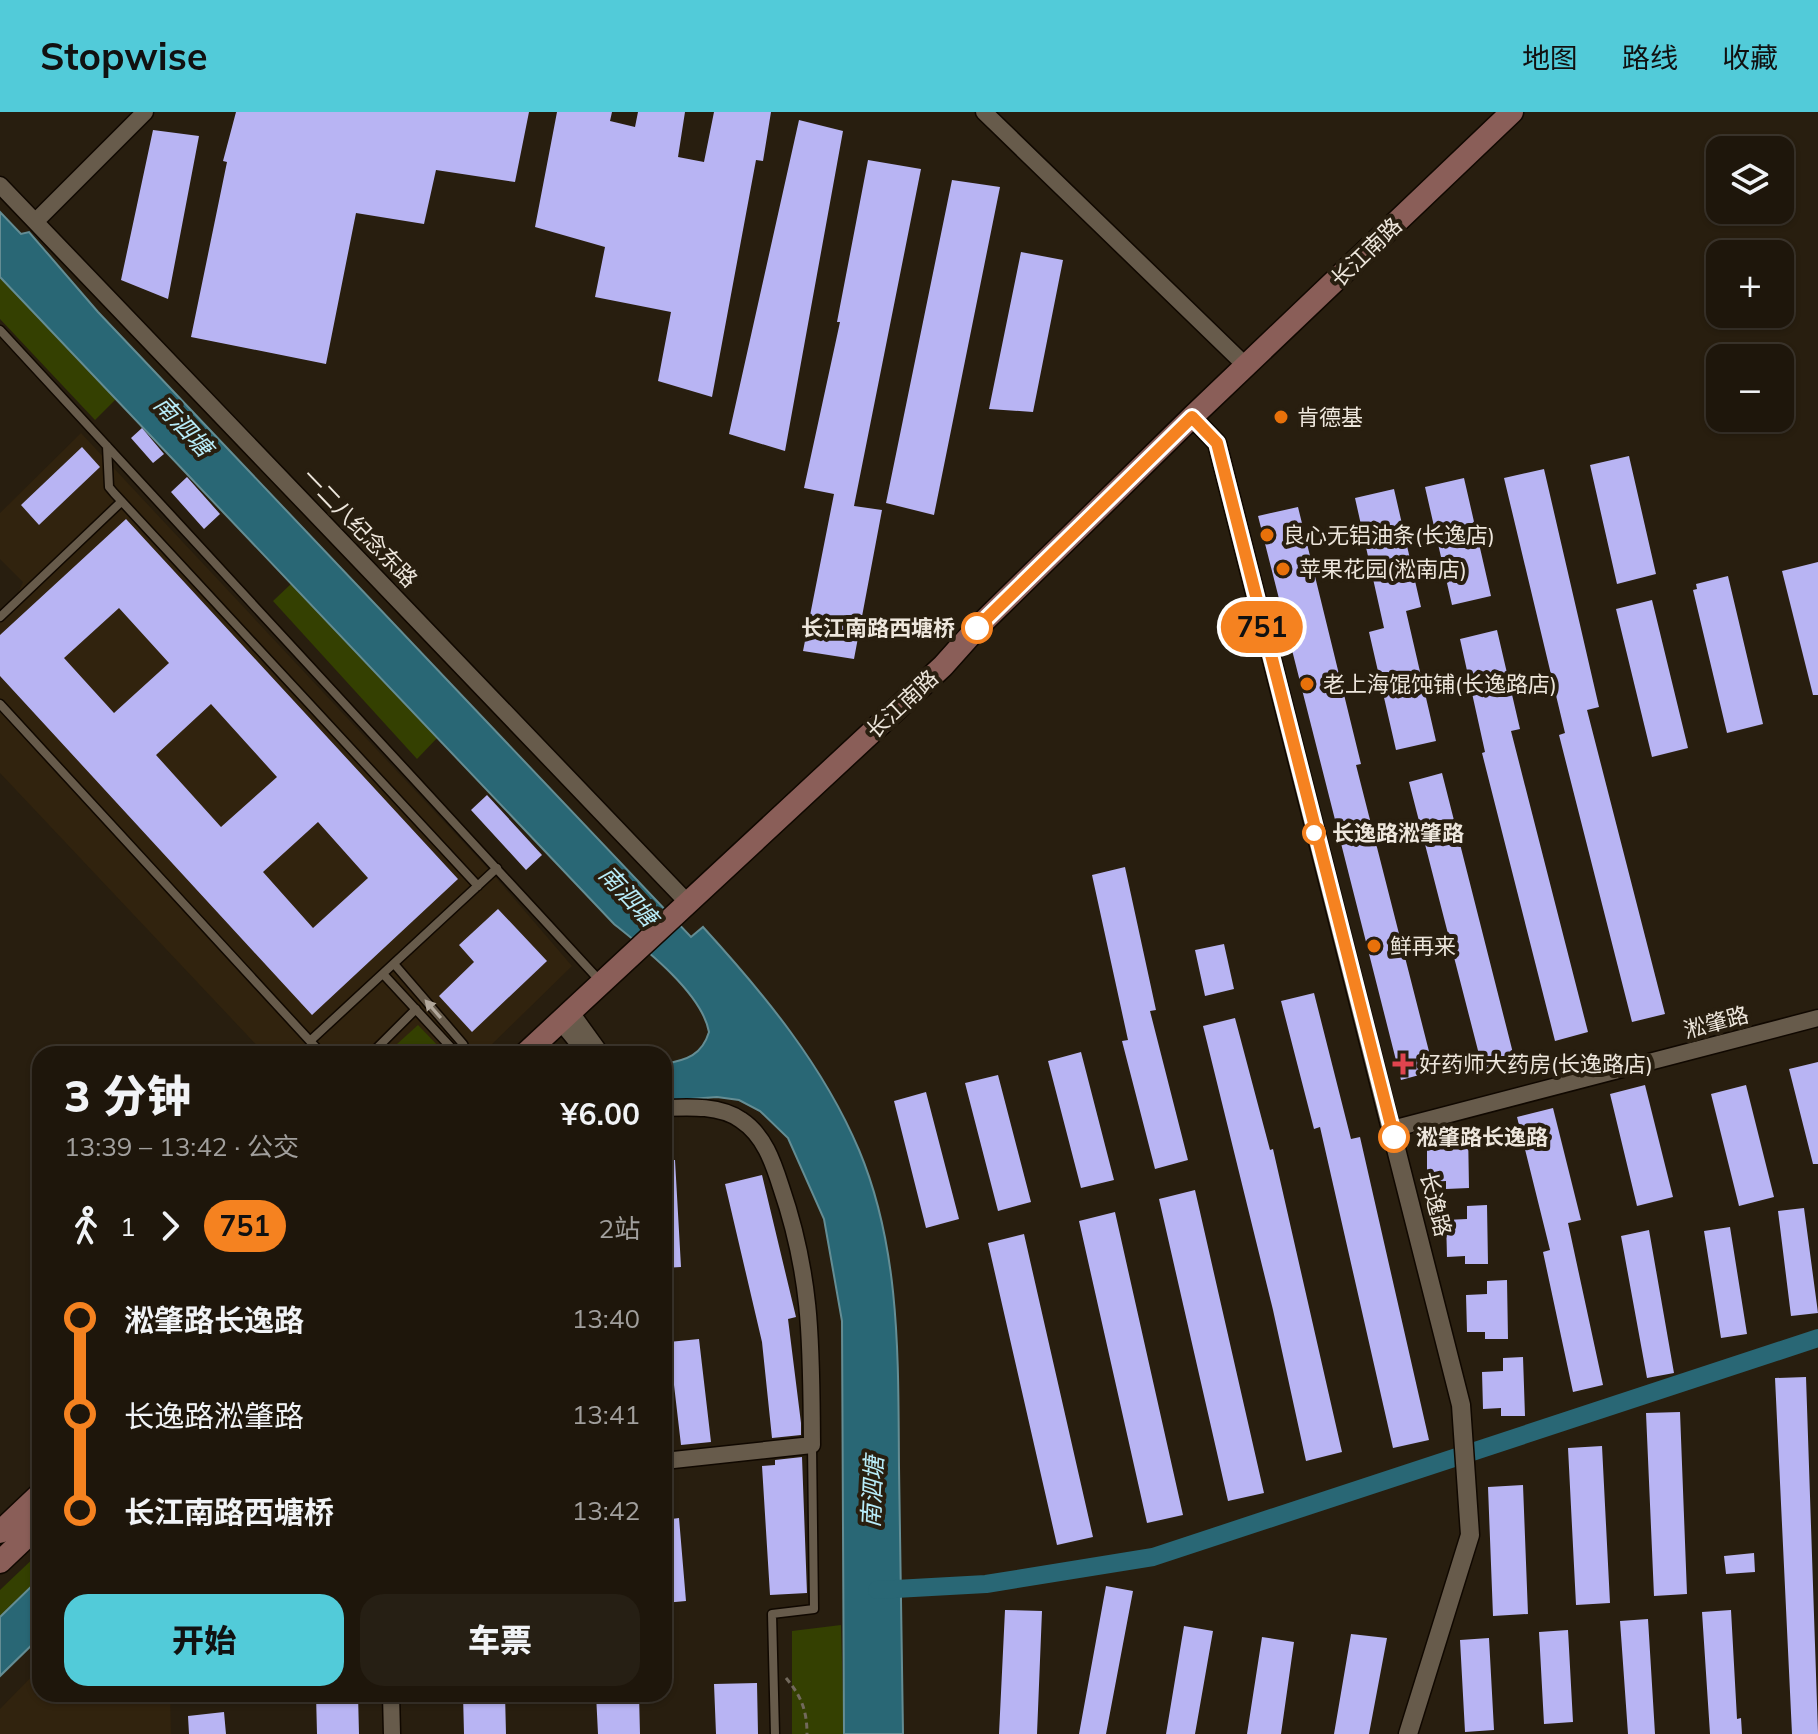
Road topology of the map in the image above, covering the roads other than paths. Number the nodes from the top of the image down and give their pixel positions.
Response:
1 (145, 112) edge
2 (984, 112) edge
3 (1512, 112) edge
4 (0, 185) edge
5 (36, 221) junction
6 (0, 330) edge
7 (1246, 366) junction
8 (1192, 417) junction
9 (107, 445) junction
10 (121, 502) junction
11 (0, 617) edge
12 (0, 704) edge
13 (497, 868) junction
14 (478, 886) junction
15 (680, 910) junction
16 (395, 965) junction
17 (384, 975) junction
18 (605, 978) junction
19 (416, 1009) junction
20 (565, 1016) junction
21 (1818, 1018) edge
22 (310, 1041) junction
23 (315, 1046) edge
24 (379, 1046) edge
25 (450, 1046) edge
26 (464, 1046) edge
27 (533, 1046) edge
28 (582, 1046) edge
29 (593, 1046) edge
30 (672, 1108) edge
31 (1392, 1129) junction
32 (812, 1445) junction
33 (672, 1460) edge
34 (32, 1502) edge
35 (0, 1532) edge
36 (32, 1532) edge
37 (0, 1562) edge
38 (391, 1702) edge
39 (392, 1734) edge
40 (775, 1734) edge
41 (1408, 1734) edge

1 - 5 street
2 - 7 street
3 - 7 main road, 长江南路
4 - 5 street, 一二八纪念东路
5 - 15 street, 一二八纪念东路
6 - 9 lane
7 - 8 main road, 长江南路
8 - 15 main road, 长江南路
8 - 31 street, 长逸路
9 - 10 lane
9 - 13 lane
10 - 11 lane
10 - 14 lane
12 - 22 lane
13 - 14 lane
13 - 18 lane
14 - 16 lane
15 - 18 main road, 长江南路
16 - 17 lane
26 -> 16 lane
17 - 19 lane
17 - 22 lane
18 - 20 main road, 长江南路
19 - 24 lane
19 - 25 lane
20 - 27 main road, 长江南路
20 - 28 street
20 - 29 street
21 - 31 street, 淞肇路
22 - 23 lane
30 - 32 street
31 - 41 street, 长逸路
32 - 33 street
32 - 40 lane
34 - 35 main road
36 - 37 main road
38 - 39 street

